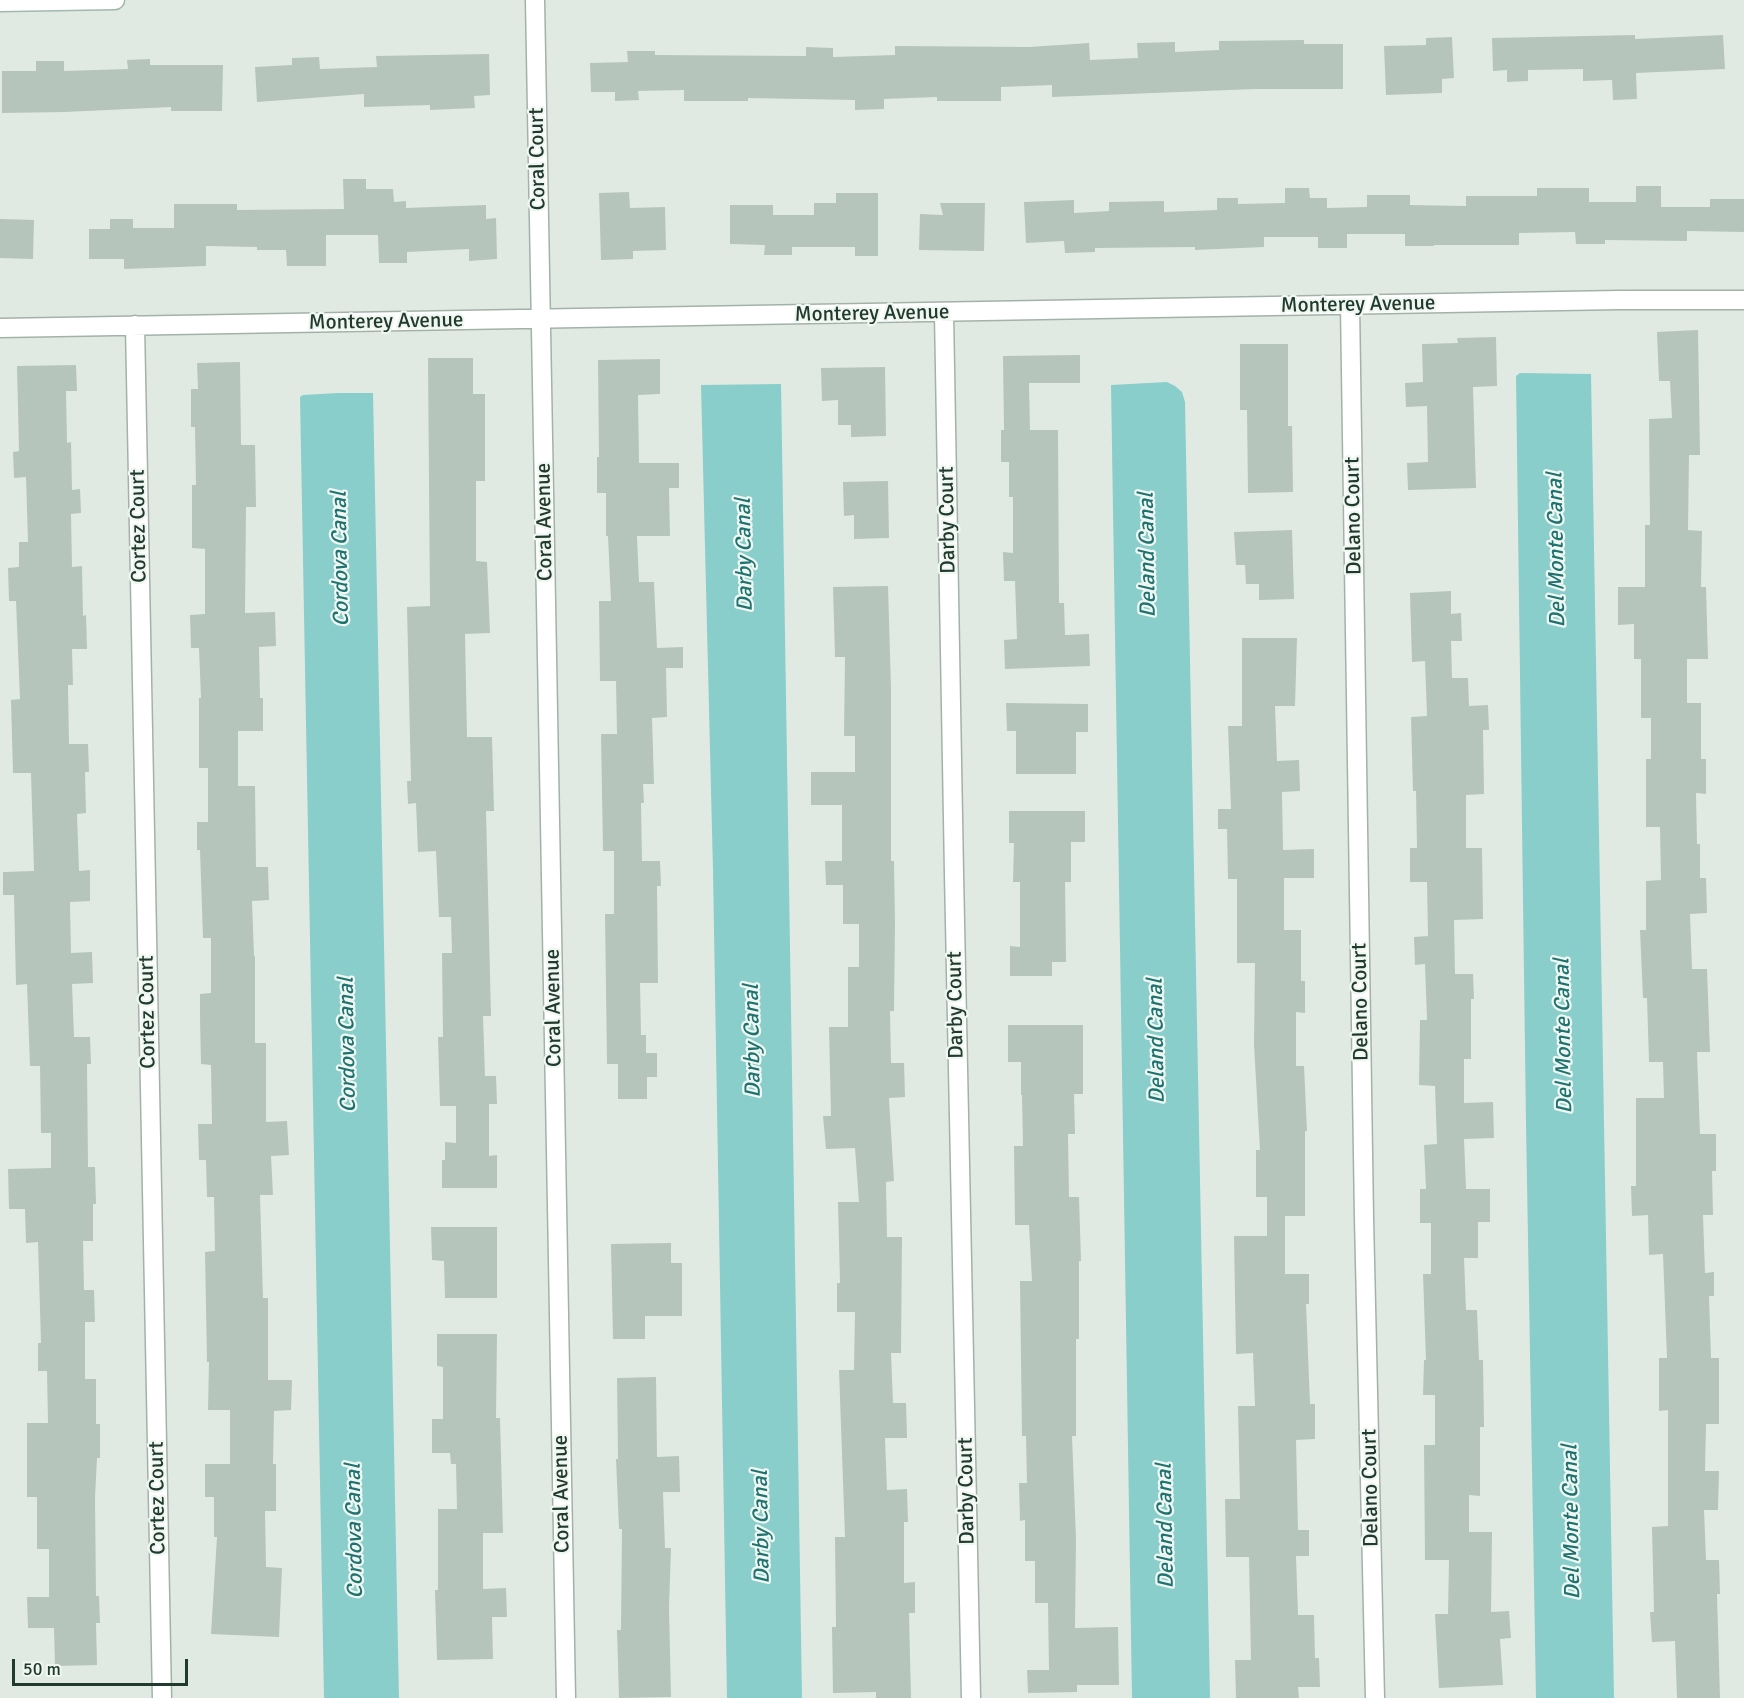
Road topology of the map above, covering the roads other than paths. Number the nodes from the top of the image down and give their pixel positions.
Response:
1 (115, 0) edge
2 (535, 0) edge
3 (0, 2) edge
4 (1744, 300) edge
5 (1350, 305) junction
6 (944, 313) junction
7 (540, 318) junction
8 (135, 326) junction
9 (0, 328) edge
10 (162, 1698) edge
11 (566, 1698) edge
12 (971, 1698) edge
13 (1375, 1698) edge

1 - 3 street
2 - 7 street, Coral Court
4 - 5 street, Monterey Avenue
5 - 6 street, Monterey Avenue
5 - 13 street, Delano Court
6 - 7 street, Monterey Avenue
6 - 12 street, Darby Court
7 - 8 street, Monterey Avenue
7 - 11 street, Coral Avenue
8 - 9 street, Monterey Avenue
8 - 10 street, Cortez Court

